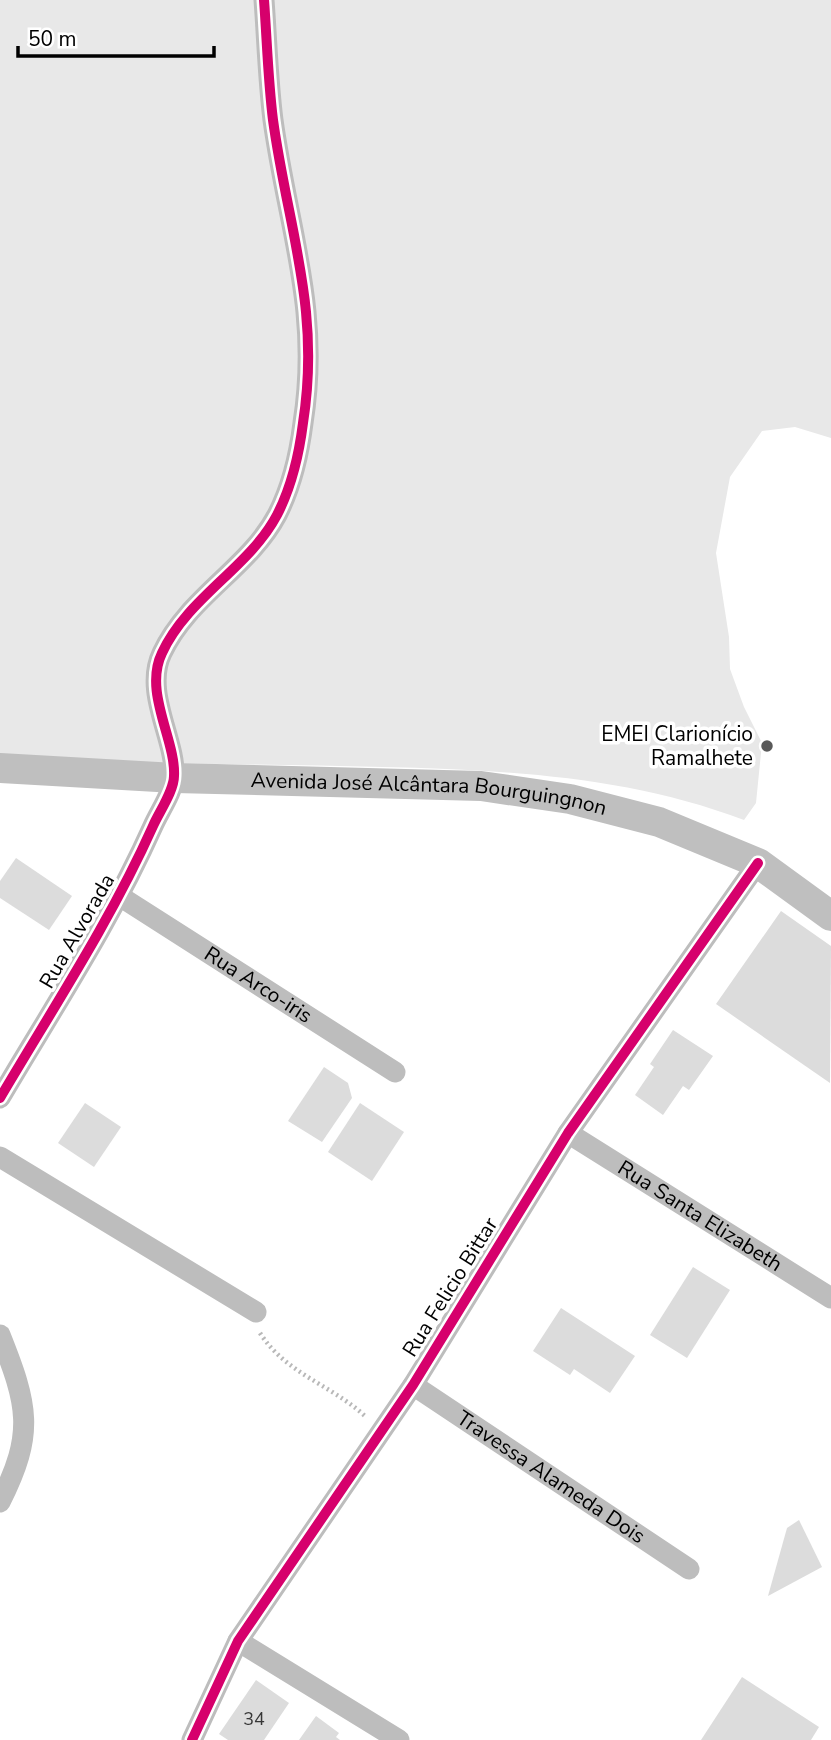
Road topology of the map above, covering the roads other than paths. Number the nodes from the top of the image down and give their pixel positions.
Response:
1 (264, 0) edge
2 (0, 768) edge
3 (175, 778) junction
4 (758, 863) junction
5 (121, 897) junction
6 (831, 916) edge
7 (395, 1072) dead end
8 (0, 1098) edge
9 (568, 1133) junction
10 (0, 1157) edge
11 (831, 1298) edge
12 (256, 1312) road end
13 (0, 1335) edge
14 (413, 1385) junction
15 (0, 1503) edge
16 (689, 1569) dead end
17 (238, 1641) junction
18 (192, 1740) edge
19 (399, 1740) edge

1 - 3 street
2 - 3 street, Avenida José Alcântara Bourguingnon
3 - 4 street, Avenida José Alcântara Bourguingnon
3 - 5 street, Rua Alvorada
4 - 6 street, Avenida José Alcântara Bourguingnon
4 - 9 street, Rua Felicio Bittar
5 - 7 street, Rua Arco-iris
5 - 8 street, Rua Alvorada
9 - 11 street, Rua Santa Elizabeth
9 - 14 street, Rua Felicio Bittar
10 - 12 street
13 - 15 street
14 - 16 street, Travessa Alameda Dois
14 - 17 street, Rua Felicio Bittar
17 - 18 street, Rua Felicio Bittar
17 - 19 street

